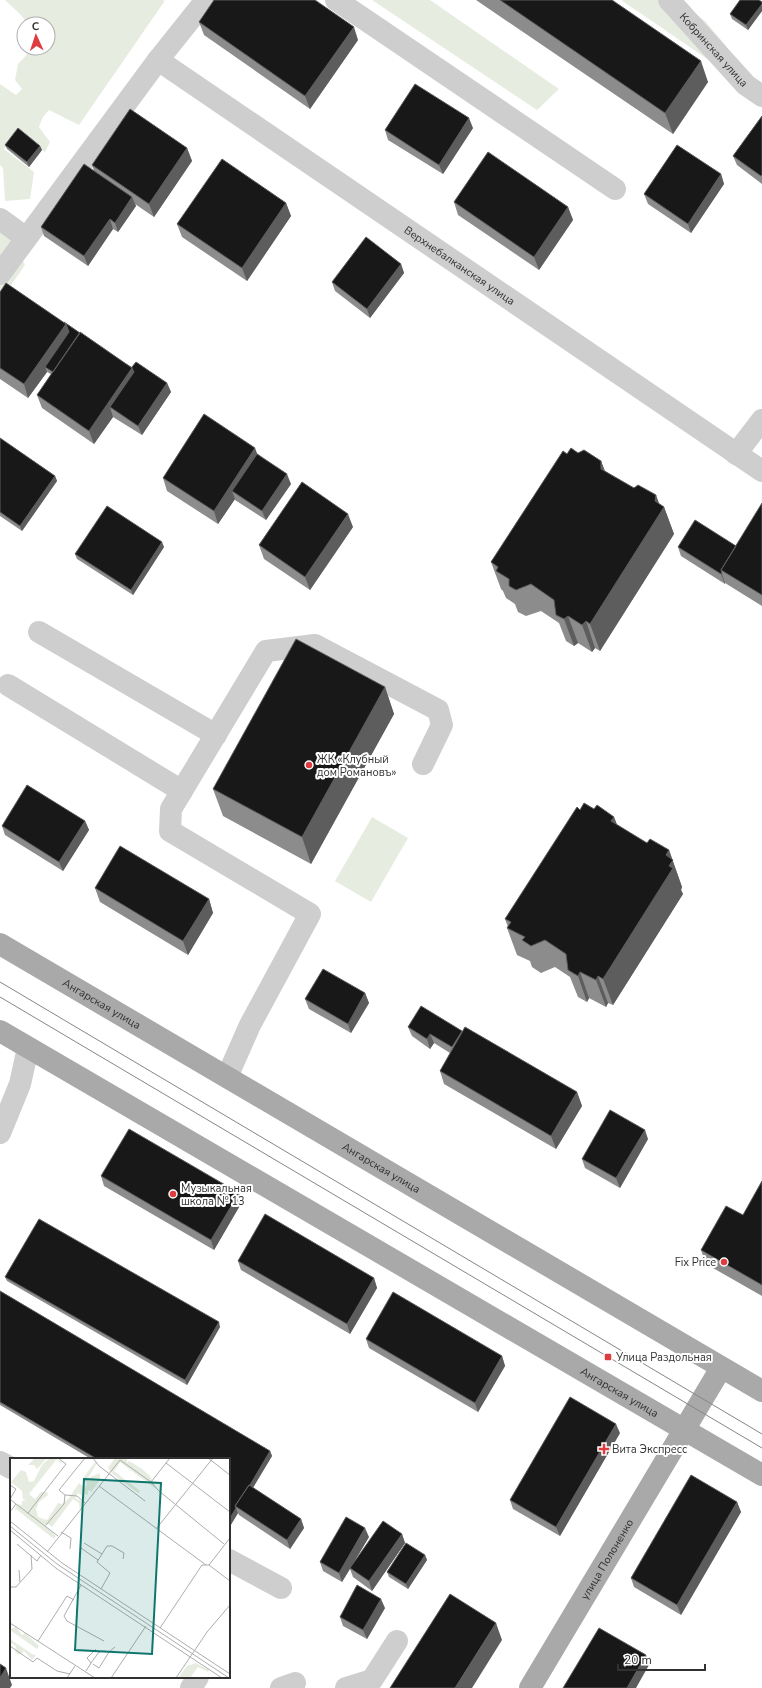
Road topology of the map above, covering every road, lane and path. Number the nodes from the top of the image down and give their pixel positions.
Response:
1 (206, 0) edge
2 (336, 0) edge
3 (669, 0) edge
4 (158, 60) junction
5 (762, 96) edge
6 (616, 189) dead end
7 (0, 220) edge
8 (26, 238) junction
9 (0, 274) edge
10 (762, 420) edge
11 (736, 454) junction
12 (762, 471) edge
13 (39, 632) dead end
14 (8, 685) dead end
15 (216, 735) junction
16 (423, 764) dead end
17 (182, 791) junction
18 (0, 944) edge
19 (0, 1031) edge
20 (28, 1048) junction
21 (227, 1077) junction
22 (0, 1133) edge
23 (721, 1368) junction
24 (762, 1391) edge
25 (683, 1430) junction
26 (0, 1462) edge
27 (10, 1467) edge
28 (762, 1476) edge
29 (230, 1561) edge
30 (281, 1588) dead end
31 (397, 1640) dead end
32 (197, 1678) edge
33 (191, 1688) edge
34 (346, 1688) edge
35 (530, 1688) edge

1 - 4 street
2 - 6 street
3 - 5 street, Кобринская улица
4 - 8 street
4 - 11 street, Верхнебалканская улица
7 - 8 street
8 - 9 street
10 - 11 street
11 - 12 street, Верхнебалканская улица
13 - 15 street
14 - 17 street
15 - 16 street
15 - 17 street
17 - 21 street
18 - 21 main road, Ангарская улица
19 - 20 main road, Ангарская улица
20 - 22 street
20 - 25 main road, Ангарская улица
21 - 23 main road, Ангарская улица
23 - 24 main road, Ангарская улица
23 - 25 main road, улица Полоненко
25 - 28 main road, Ангарская улица
25 - 35 main road, улица Полоненко
26 - 27 street
29 - 30 street
31 - 34 street
32 - 33 street

